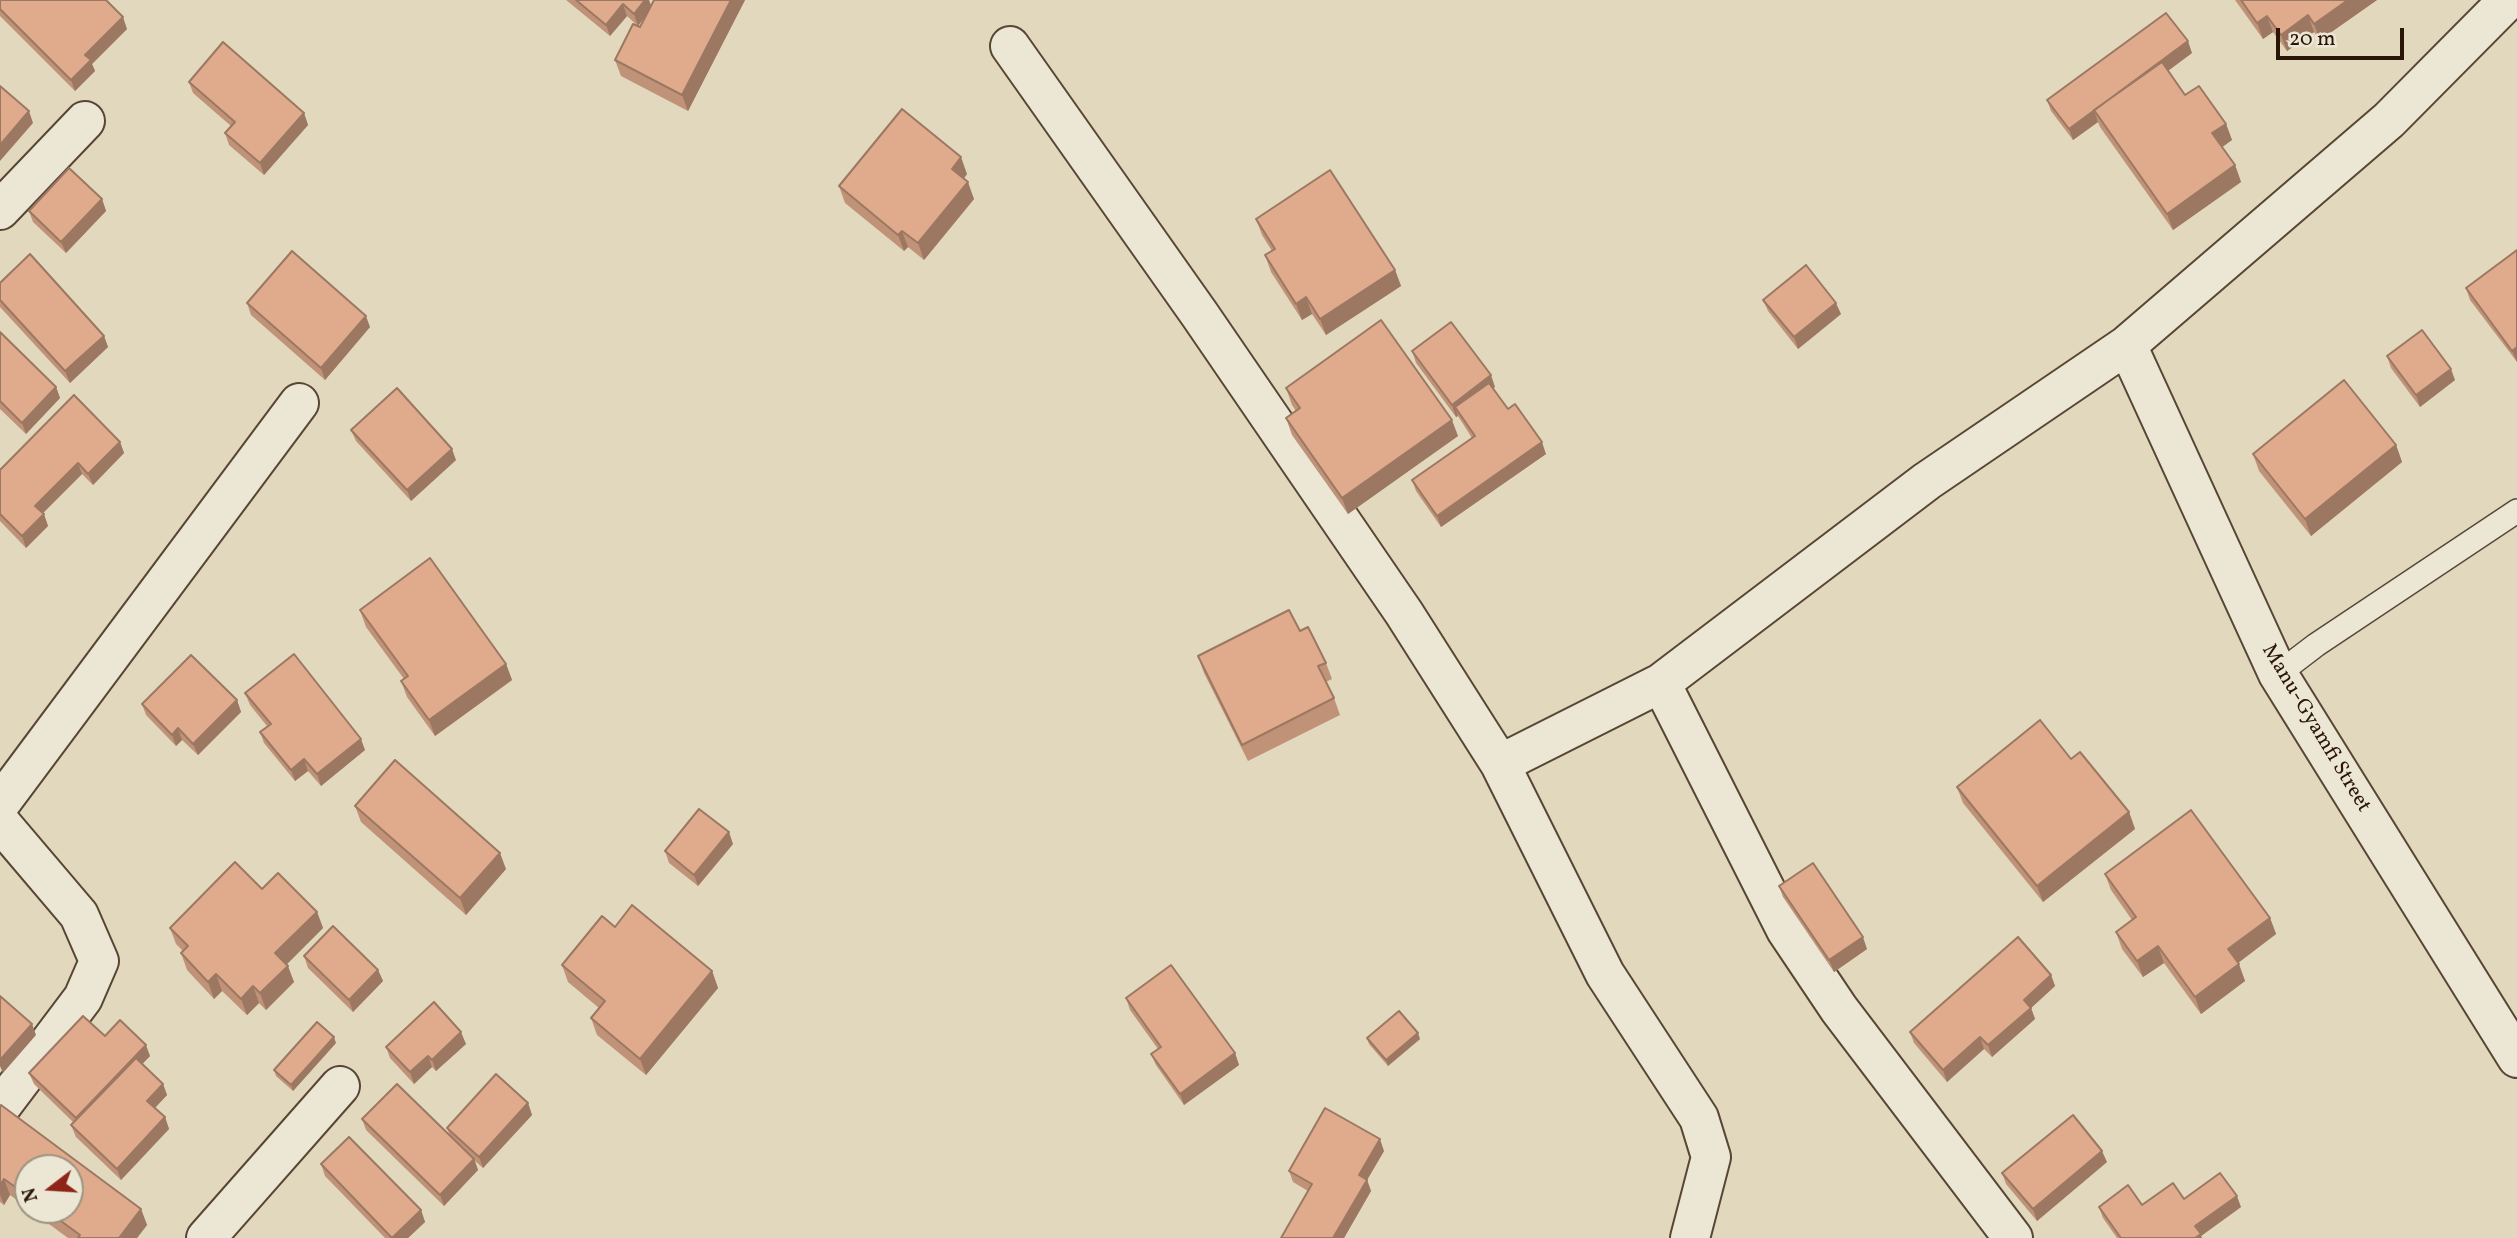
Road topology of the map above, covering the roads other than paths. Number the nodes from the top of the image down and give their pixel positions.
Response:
1 (2508, 0) edge
2 (1010, 46) dead end
3 (85, 121) dead end
4 (0, 211) edge
5 (2127, 345) junction
6 (299, 403) dead end
7 (2517, 511) edge
8 (2278, 674) junction
9 (1661, 683) junction
10 (1500, 764) junction
11 (0, 804) edge
12 (0, 822) edge
13 (2517, 1058) edge
14 (340, 1086) dead end
15 (0, 1108) edge
16 (206, 1238) edge
17 (1690, 1238) edge
18 (2013, 1238) edge

1 - 5 street
2 - 10 street
3 - 4 street
5 - 8 street, Manu-Gyamfi Street
5 - 9 street
6 - 11 street
7 - 8 lane
8 - 13 street, Manu-Gyamfi Street
9 - 10 street
9 - 18 street
10 - 17 street
12 - 15 street
14 - 16 street

